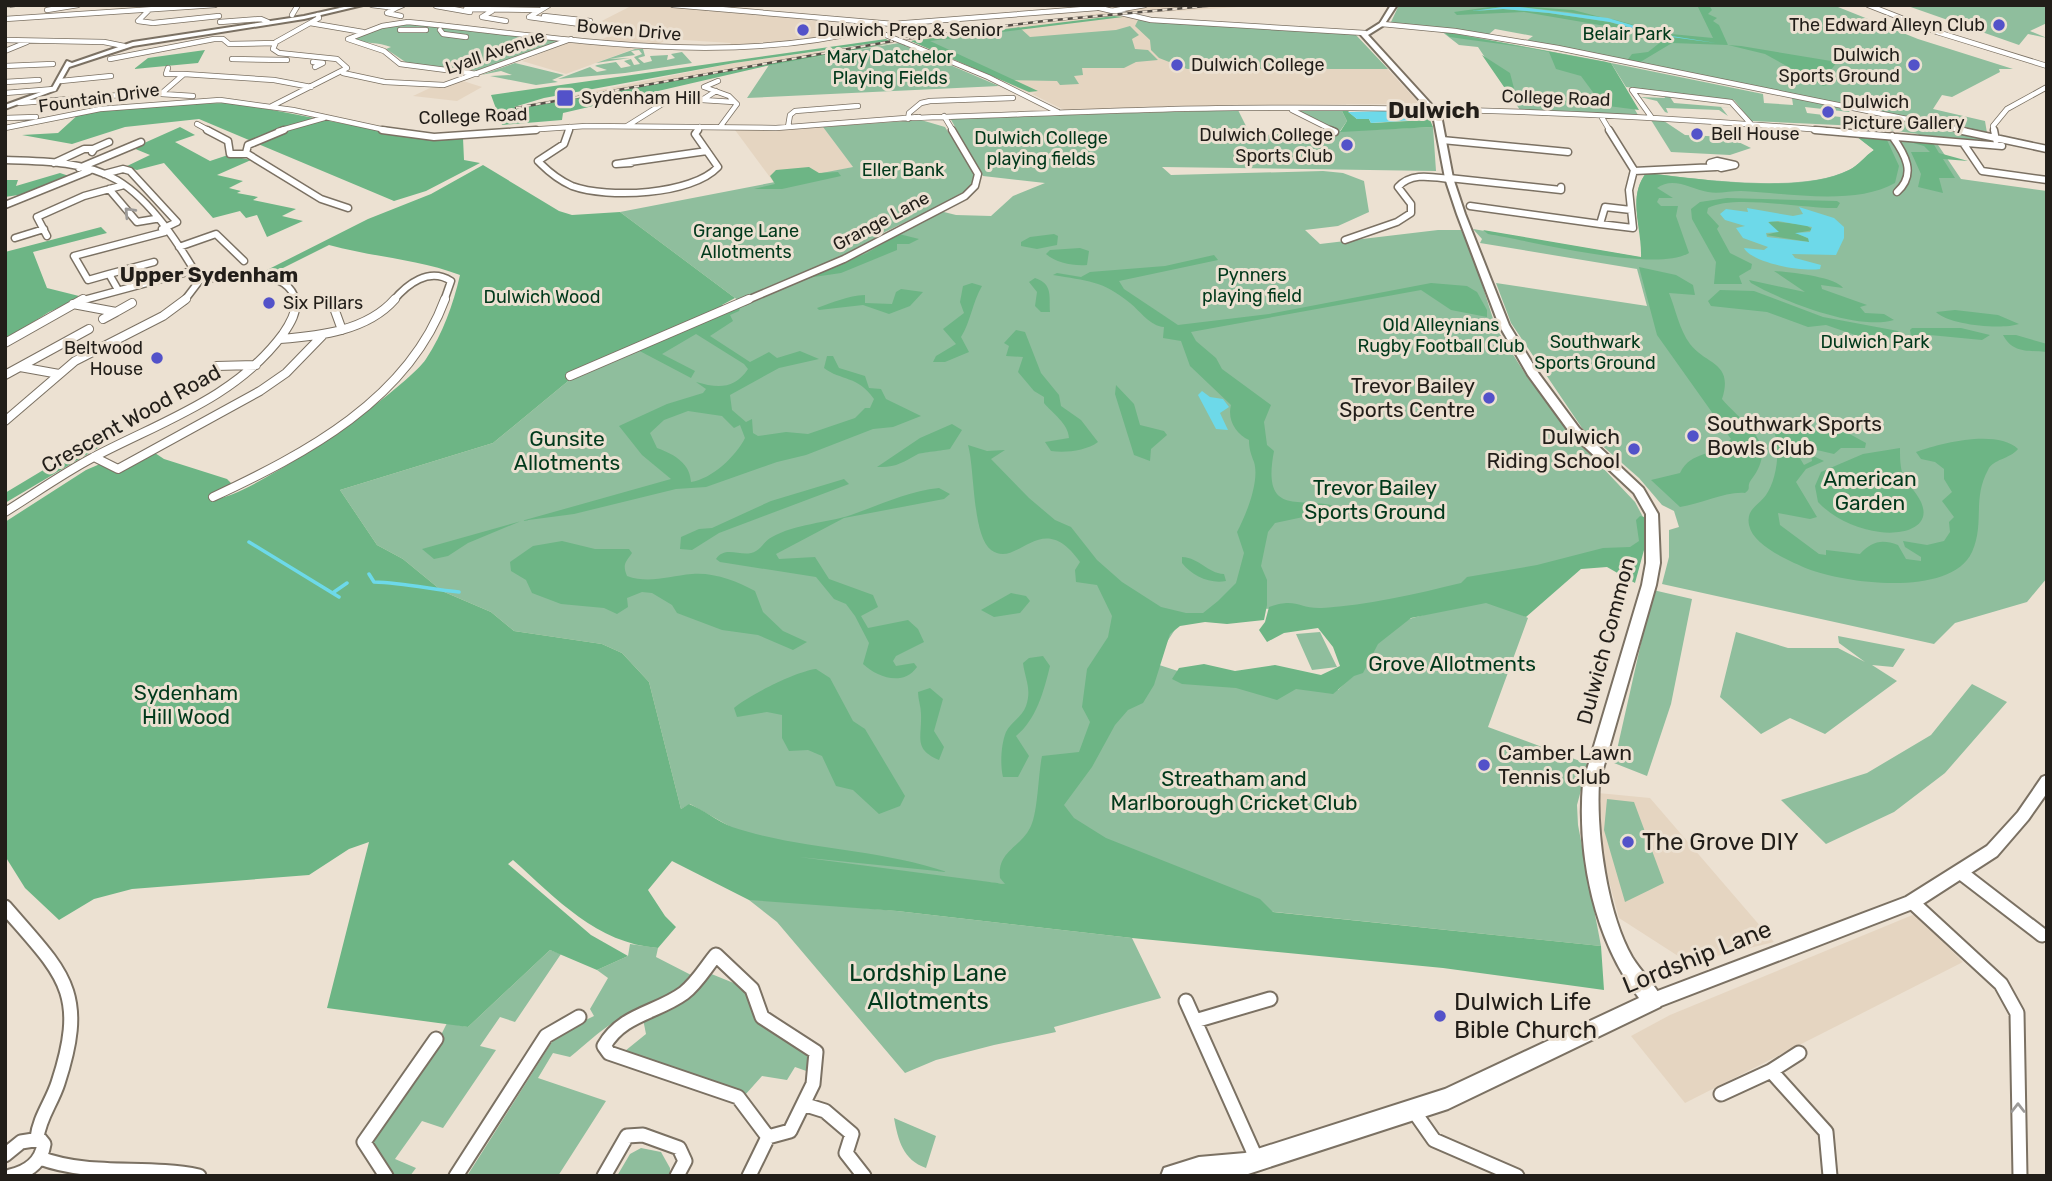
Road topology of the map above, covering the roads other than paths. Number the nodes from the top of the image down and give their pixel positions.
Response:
1 (78, 5) edge
2 (215, 5) edge
3 (299, 5) edge
4 (361, 5) edge
5 (372, 5) edge
6 (403, 5) edge
7 (549, 5) edge
8 (673, 5) edge
9 (1088, 5) edge
10 (1145, 5) edge
11 (1394, 5) edge
12 (1868, 5) edge
13 (184, 6) edge
14 (436, 6) edge
15 (446, 6) edge
16 (342, 7) edge
17 (392, 7) edge
18 (454, 7) edge
19 (494, 7) edge
20 (1097, 8) junction
21 (150, 9) junction
22 (540, 10) junction
23 (487, 11) junction
24 (1109, 11) junction
25 (292, 15) dead end
26 (318, 15) junction
27 (30, 16) junction
28 (401, 16) dead end
29 (544, 16) dead end
30 (5, 19) edge
31 (506, 21) dead end
32 (268, 22) junction
33 (310, 23) junction
34 (864, 23) junction
35 (914, 23) junction
36 (888, 24) junction
37 (1382, 24) junction
38 (447, 27) junction
39 (400, 30) dead end
40 (440, 30) junction
41 (364, 32) junction
42 (865, 32) dead end
43 (192, 33) joint
44 (1365, 33) junction
45 (884, 34) junction
46 (921, 34) dead end
47 (466, 37) dead end
48 (572, 38) junction
49 (5, 40) edge
50 (31, 40) junction
51 (275, 43) junction
52 (122, 45) junction
53 (5, 51) edge
54 (277, 52) junction
55 (264, 58) junction
56 (110, 59) dead end
57 (232, 60) dead end
58 (53, 64) dead end
59 (5, 66) edge
60 (2047, 66) edge
61 (315, 67) dead end
62 (169, 68) dead end
63 (343, 73) junction
64 (184, 74) junction
65 (477, 74) junction
66 (326, 75) dead end
67 (111, 76) dead end
68 (170, 76) junction
69 (39, 80) dead end
70 (718, 80) dead end
71 (61, 81) junction
72 (175, 81) junction
73 (5, 82) edge
74 (300, 86) junction
75 (2047, 87) edge
76 (312, 88) junction
77 (54, 89) junction
78 (716, 91) junction
79 (5, 93) edge
80 (162, 93) junction
81 (1013, 98) dead end
82 (197, 101) junction
83 (667, 101) dead end
84 (734, 102) junction
85 (19, 103) junction
86 (858, 106) dead end
87 (5, 107) edge
88 (272, 107) junction
89 (1289, 108) junction
90 (1432, 109) junction
91 (1058, 113) junction
92 (1647, 113) junction
93 (944, 116) junction
94 (1601, 116) junction
95 (5, 118) edge
96 (325, 118) junction
97 (910, 118) junction
98 (1653, 118) junction
99 (39, 120) junction
100 (1749, 121) junction
101 (197, 124) dead end
102 (627, 125) junction
103 (570, 127) junction
104 (700, 127) junction
105 (720, 127) junction
106 (788, 127) junction
107 (5, 128) edge
108 (1335, 132) dead end
109 (1892, 136) junction
110 (1995, 139) junction
111 (1442, 140) junction
112 (110, 142) dead end
113 (141, 142) dead end
114 (1963, 143) junction
115 (1971, 144) junction
116 (2003, 144) junction
117 (2047, 150) edge
118 (707, 151) junction
119 (1568, 152) dead end
120 (246, 154) junction
121 (5, 160) edge
122 (52, 163) junction
123 (631, 163) dead end
124 (1716, 167) dead end
125 (79, 168) junction
126 (90, 171) junction
127 (1634, 171) junction
128 (103, 174) junction
129 (1449, 178) junction
130 (2047, 180) edge
131 (124, 185) junction
132 (1561, 187) dead end
133 (109, 189) junction
134 (1897, 192) dead end
135 (5, 205) edge
136 (1469, 206) dead end
137 (348, 208) dead end
138 (1631, 210) junction
139 (155, 219) junction
140 (1600, 224) junction
141 (164, 231) junction
142 (15, 238) dead end
143 (1345, 240) dead end
144 (179, 247) junction
145 (244, 261) dead end
146 (154, 262) dead end
147 (195, 270) junction
148 (109, 274) junction
149 (200, 280) junction
150 (117, 288) junction
151 (132, 303) dead end
152 (72, 304) junction
153 (334, 308) dead end
154 (116, 312) junction
155 (103, 319) dead end
156 (89, 329) dead end
157 (342, 330) junction
158 (322, 336) junction
159 (280, 340) junction
160 (5, 343) edge
161 (256, 365) junction
162 (216, 366) dead end
163 (19, 367) junction
164 (59, 374) junction
165 (5, 375) edge
166 (570, 376) dead end
167 (5, 421) edge
168 (94, 457) junction
169 (213, 497) dead end
170 (5, 512) edge
171 (2047, 781) edge
172 (1960, 872) junction
173 (1912, 902) junction
174 (7, 913) edge
175 (2042, 935) dead end
176 (1270, 999) dead end
177 (1186, 1000) dead end
178 (1653, 1001) junction
179 (579, 1017) dead end
180 (1195, 1021) junction
181 (436, 1039) dead end
182 (1799, 1053) dead end
183 (1771, 1071) junction
184 (1720, 1094) dead end
185 (806, 1105) junction
186 (1413, 1110) junction
187 (768, 1137) junction
188 (37, 1138) junction
189 (5, 1156) edge
190 (40, 1158) junction
191 (1251, 1162) junction
192 (71, 1173) edge
193 (16, 1175) edge
194 (199, 1176) edge
195 (386, 1176) edge
196 (456, 1176) edge
197 (604, 1176) edge
198 (677, 1176) edge
199 (749, 1176) edge
200 (864, 1176) edge
201 (1172, 1176) edge
202 (1222, 1176) edge
203 (1517, 1176) edge
204 (1830, 1176) edge
205 (2020, 1176) edge

1 - 27 street
2 - 13 street
3 - 25 street
4 - 16 main road
5 - 17 street
6 - 17 street
7 - 22 street
8 - 34 street
9 - 20 street
10 - 24 street
11 - 37 highway
12 - 60 street
13 - 21 street
14 - 15 street
15 - 18 street
16 - 26 main road
17 - 28 street
18 - 23 street
19 - 22 street
19 - 23 street
20 - 24 street
20 - 35 street
21 - 27 street
21 - 32 street
22 - 29 street
23 - 31 street
24 - 44 street
26 - 32 main road
26 - 33 street
27 - 30 street
32 - 43 main road
33 - 41 street, Bowen Drive
33 - 51 street
34 - 36 street
34 - 45 street
35 - 36 street
35 - 46 street
36 - 45 street
37 - 44 highway
37 - 110 street
38 - 40 street
38 - 41 street, Bowen Drive
38 - 48 street, Bowen Drive
39 - 40 street
40 - 47 street
41 - 65 street
42 - 48 street, Bowen Drive
43 - 52 main road
44 - 90 highway, Dulwich Common
45 - 91 street, bridge
48 - 65 street, Lyall Avenue
49 - 50 street
50 - 52 street
50 - 53 street
51 - 54 street
51 - 56 street
52 - 71 main road
54 - 55 street
54 - 63 street
55 - 57 street
55 - 61 street
58 - 59 street
62 - 68 street
63 - 65 street, Lyall Avenue
63 - 76 street
64 - 68 street
64 - 72 street
64 - 74 street
66 - 74 street
67 - 71 street
68 - 72 street
69 - 73 street
70 - 78 street
71 - 77 main road
72 - 80 street
74 - 76 street
75 - 110 street
76 - 88 street
77 - 79 street
77 - 85 main road
78 - 84 street
78 - 84 street
80 - 82 street, College Road
80 - 85 street, College Road
81 - 97 street
82 - 88 street, College Road
82 - 99 street, Fountain Drive
83 - 102 street
84 - 105 street
85 - 87 main road, College Road
86 - 106 street
88 - 96 street, College Road
89 - 90 street, College Road
89 - 91 street, College Road
89 - 108 street
90 - 94 street, College Road
90 - 111 highway, Dulwich Common
91 - 93 street, College Road
92 - 98 street
92 - 100 street
92 - 100 street
93 - 97 street, College Road
93 - 166 street, Grange Lane
94 - 98 street, College Road
94 - 127 street
95 - 99 street
96 - 103 street, College Road
96 - 120 street
97 - 106 street, College Road
98 - 100 street, College Road
99 - 107 street, Fountain Drive
100 - 109 street, College Road
101 - 120 street
102 - 103 street, College Road
102 - 104 street, College Road
103 - 118 street
104 - 105 street, College Road
104 - 118 street
105 - 106 street, College Road
109 - 114 street, College Road
109 - 134 street
110 - 115 street, College Road
110 - 116 street
111 - 119 street
111 - 129 highway, Dulwich Common
112 - 122 street
113 - 125 street
114 - 115 street, College Road
114 - 130 street
115 - 116 street, College Road
116 - 117 street, College Road
118 - 123 street
120 - 137 street
121 - 122 street
122 - 125 street
124 - 127 street
125 - 126 street
126 - 128 street
126 - 135 street
127 - 138 street
128 - 131 street
128 - 141 street
129 - 132 street
129 - 143 street
129 - 178 highway, Dulwich Common
131 - 133 street
131 - 139 street
139 -> 133 street
133 - 142 street
136 - 140 street
138 - 140 street
138 - 140 street
139 - 141 street
141 - 144 street
141 - 148 street
144 - 145 street
144 - 147 street
146 - 148 street
147 - 149 street
147 - 150 street
148 - 150 street
149 - 159 street, Crescent Wood Road
149 - 164 street
150 - 152 street
151 - 154 street
152 - 154 street
152 - 160 street
153 - 157 street
154 - 155 street
156 - 163 street
157 - 158 street
157 - 169 street
158 - 159 street
158 - 168 street
159 - 161 street, Crescent Wood Road
161 - 162 street
161 - 168 street, Crescent Wood Road
163 - 164 street
163 - 165 street
164 - 167 street
168 - 170 street, Crescent Wood Road
171 - 172 main road, Lordship Lane
172 - 173 main road, Lordship Lane
172 - 175 street
173 - 178 main road, Lordship Lane
205 -> 173 street
174 - 188 street
176 - 180 street
177 - 180 street
178 - 186 highway, Lordship Lane
179 - 196 street
180 - 191 street
181 - 195 street
182 - 183 street
183 - 184 street
183 - 204 street
185 - 187 street
185 - 187 street
185 - 200 street
186 - 191 highway, Lordship Lane
186 - 203 street
187 - 199 street
188 - 189 street
188 - 190 street
190 - 192 street
190 - 193 street
191 - 201 highway, Lordship Lane
191 - 202 highway
192 - 194 street
197 - 198 street

